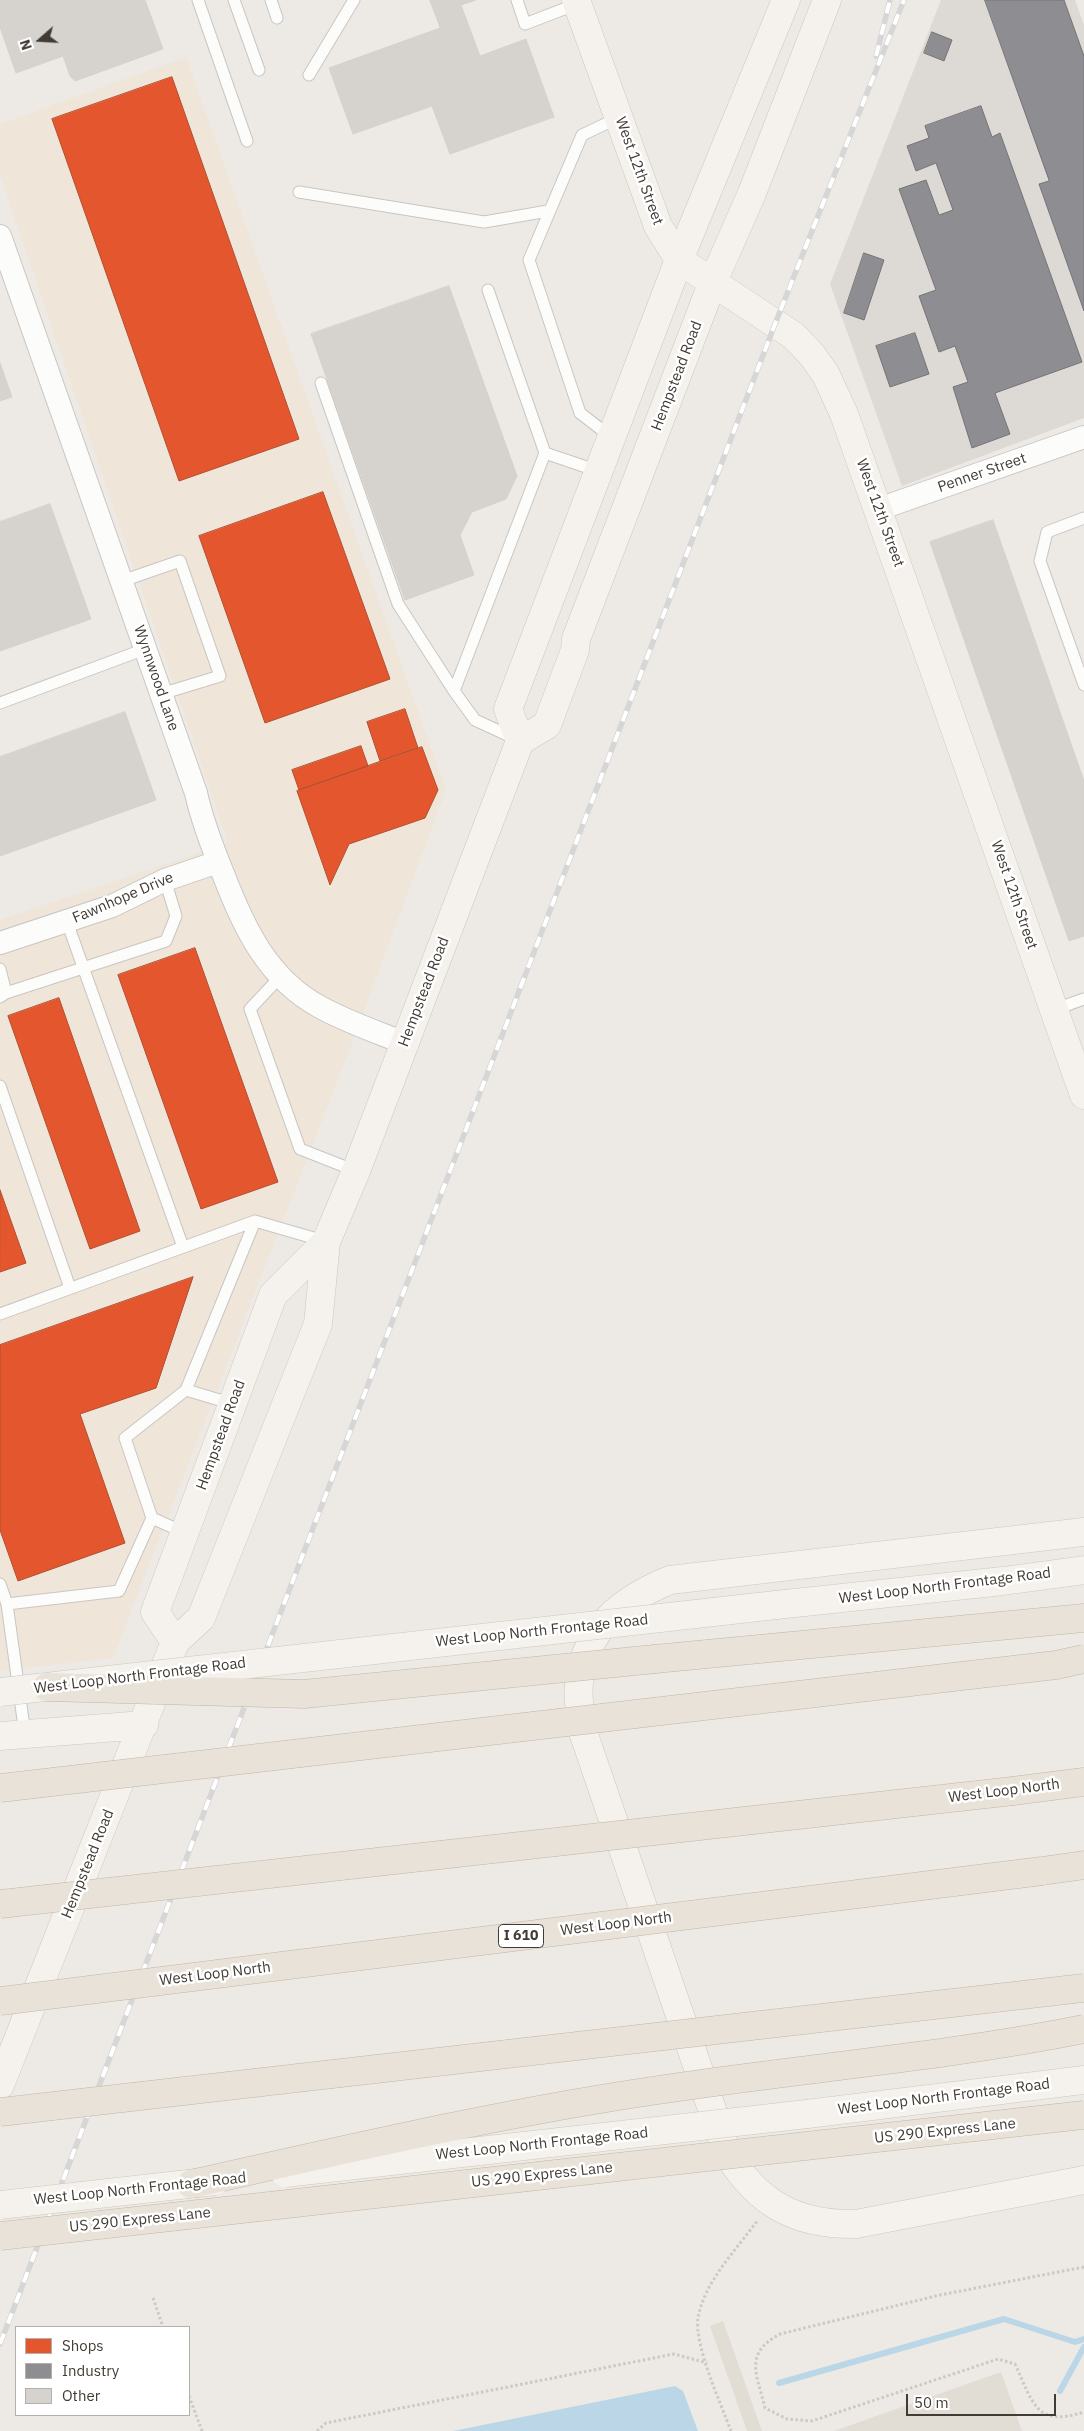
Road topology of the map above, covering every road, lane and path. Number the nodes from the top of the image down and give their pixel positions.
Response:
1 (198, 0) edge
2 (234, 0) edge
3 (270, 0) edge
4 (354, 0) edge
5 (517, 0) edge
6 (786, 0) edge
7 (827, 0) edge
8 (577, 2) edge
9 (277, 18) dead end
10 (258, 70) dead end
11 (309, 75) dead end
12 (620, 117) junction
13 (247, 141) dead end
14 (299, 192) dead end
15 (548, 211) junction
16 (0, 236) edge
17 (679, 260) junction
18 (712, 284) junction
19 (488, 290) dead end
20 (321, 383) dead end
21 (611, 437) junction
22 (1084, 437) edge
23 (545, 453) junction
24 (598, 471) junction
25 (879, 509) junction
26 (1084, 518) edge
27 (122, 581) junction
28 (145, 649) junction
29 (1084, 685) edge
30 (454, 691) junction
31 (161, 694) junction
32 (0, 703) edge
33 (520, 741) junction
34 (218, 862) junction
35 (165, 880) junction
36 (67, 922) junction
37 (0, 943) edge
38 (84, 969) junction
39 (0, 970) edge
40 (280, 977) junction
41 (3, 995) edge
42 (1084, 999) edge
43 (1054, 1010) junction
44 (404, 1043) junction
45 (0, 1086) edge
46 (1084, 1095) edge
47 (356, 1170) junction
48 (255, 1221) junction
49 (326, 1242) junction
50 (183, 1247) junction
51 (70, 1288) junction
52 (0, 1314) edge
53 (186, 1390) junction
54 (233, 1404) junction
55 (152, 1518) junction
56 (1084, 1532) edge
57 (185, 1533) junction
58 (1084, 1570) edge
59 (0, 1584) edge
60 (7, 1604) junction
61 (1084, 1618) edge
62 (175, 1642) junction
63 (1084, 1659) edge
64 (47, 1688) junction
65 (0, 1692) edge
66 (144, 1725) junction
67 (13, 1735) edge
68 (1084, 1782) edge
69 (0, 1788) edge
70 (1084, 1865) edge
71 (0, 1904) edge
72 (1084, 1988) edge
73 (0, 2001) edge
74 (1084, 2029) edge
75 (1084, 2080) edge
76 (0, 2085) edge
77 (0, 2112) edge
78 (1084, 2115) edge
79 (1084, 2180) edge
80 (191, 2184) junction
81 (0, 2205) edge
82 (757, 2221) dead end
83 (0, 2236) edge
84 (1084, 2267) edge
85 (153, 2298) dead end
86 (163, 2326) edge
87 (707, 2363) junction
88 (190, 2399) edge
89 (1084, 2412) edge
90 (202, 2431) edge
91 (317, 2431) edge
92 (731, 2431) edge

1 - 13 lane
2 - 10 lane
3 - 9 lane
4 - 11 lane
5 - 8 lane
6 - 17 main road
7 - 18 main road, Hempstead Road
8 - 12 main road, West 12th Street
12 - 15 lane
12 - 17 main road, West 12th Street
14 - 15 lane
15 - 21 lane
16 - 27 street, Wynnwood Lane
17 - 18 main road, West 12th Street
17 - 21 main road
18 - 25 main road, West 12th Street
18 - 33 main road, Hempstead Road
19 - 23 lane
20 - 30 lane
21 - 24 main road
22 - 25 street, Penner Street
23 - 24 lane
23 - 30 lane
24 - 33 main road
25 - 43 main road, West 12th Street
26 - 29 lane
27 - 28 street, Wynnwood Lane
27 - 31 lane
28 - 31 street, Wynnwood Lane
28 - 32 lane
30 - 33 lane
31 - 34 street, Wynnwood Lane
33 - 44 main road, Hempstead Road
34 - 35 street, Fawnhope Drive
34 - 40 street, Wynnwood Lane
35 - 36 street, Fawnhope Drive
35 - 38 lane
36 - 37 street, Fawnhope Drive
36 - 38 lane
38 - 41 lane
38 - 50 lane
39 - 41 lane
40 - 44 street, Wynnwood Lane
40 - 47 lane
42 - 43 lane
43 - 46 main road, West 12th Street
44 - 47 main road, Hempstead Road
45 - 51 lane
47 - 49 main road, Hempstead Road
48 - 49 lane
48 - 50 lane
48 - 53 lane
49 - 54 main road, Hempstead Road
49 - 62 main road, Hempstead Road
50 - 51 lane
51 - 52 lane
53 - 54 lane
53 - 55 lane
54 - 57 main road, Hempstead Road
55 - 57 lane
55 - 60 lane
56 - 79 main road
57 - 62 main road, Hempstead Road
58 - 64 main road, West Loop North Frontage Road, bridge
59 - 60 lane
60 - 67 lane
61 - 64 highway, bridge
62 - 66 main road, Hempstead Road
63 - 69 highway, bridge
64 - 65 main road, West Loop North Frontage Road, bridge
66 - 67 main road
66 - 76 main road, Hempstead Road
68 - 71 highway, West Loop North, bridge
70 - 73 highway, West Loop North / I 610, bridge
72 - 77 highway, bridge
74 - 80 highway, bridge
75 - 80 main road, West Loop North Frontage Road, bridge
78 - 83 highway, US 290 Express Lane, bridge
80 - 81 main road, West Loop North Frontage Road, bridge
82 - 87 path
84 - 89 path
85 - 86 path
87 - 91 path
87 - 92 path
88 - 90 path

